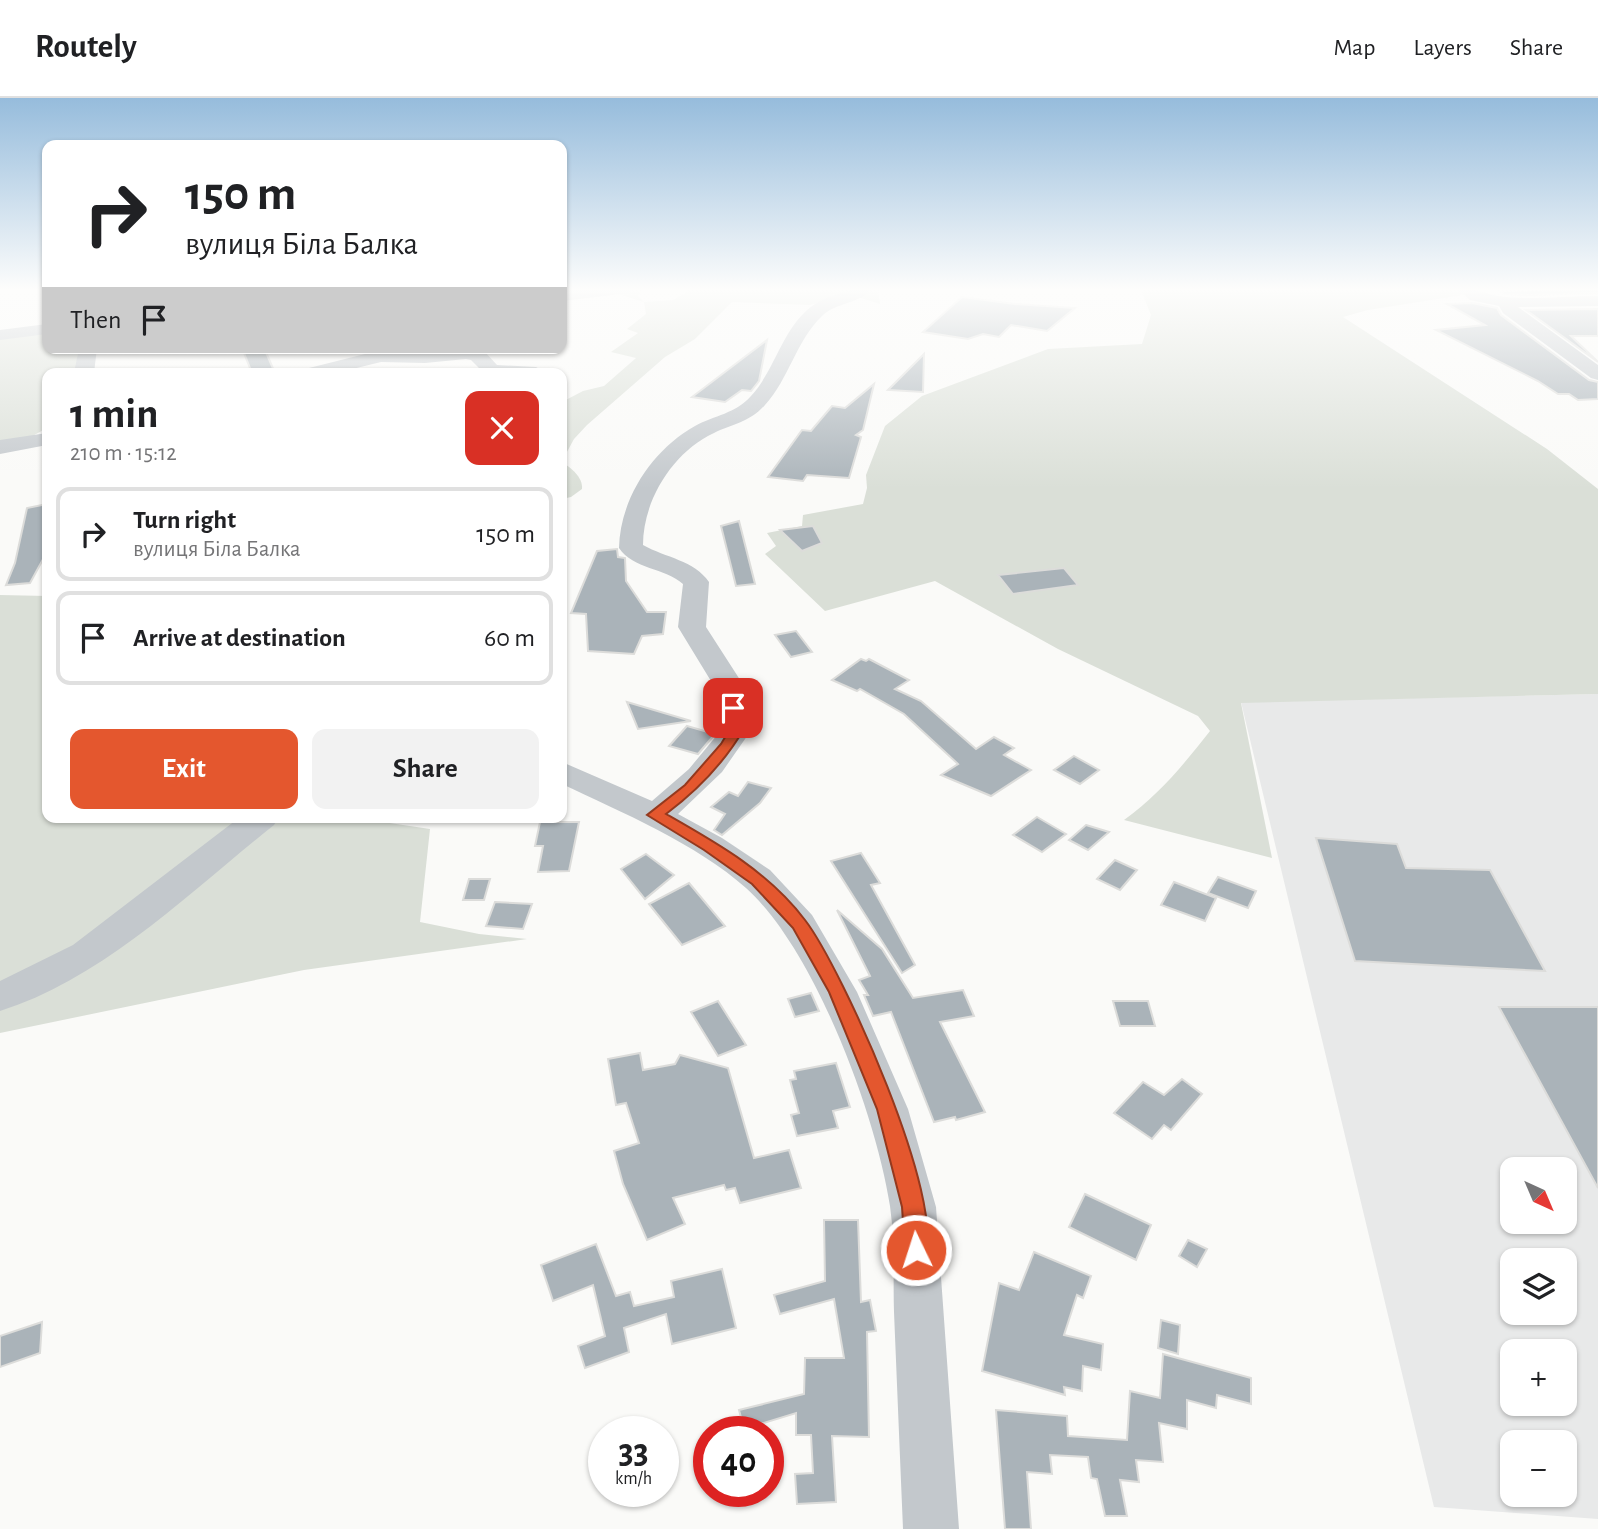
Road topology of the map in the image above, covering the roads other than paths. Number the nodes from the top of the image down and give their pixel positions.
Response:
1 (441, 355) edge
2 (473, 355) edge
3 (785, 355) edge
4 (1571, 355) edge
5 (332, 368) edge
6 (490, 368) edge
7 (1598, 374) edge
8 (42, 440) edge
9 (0, 447) edge
10 (567, 774) edge
11 (655, 815) junction
12 (254, 823) edge
13 (0, 996) edge
14 (931, 1529) edge

1 - 5 street
2 - 6 street
3 - 11 street
4 - 7 street
8 - 9 street
10 - 11 street
11 - 14 street
12 - 13 street

